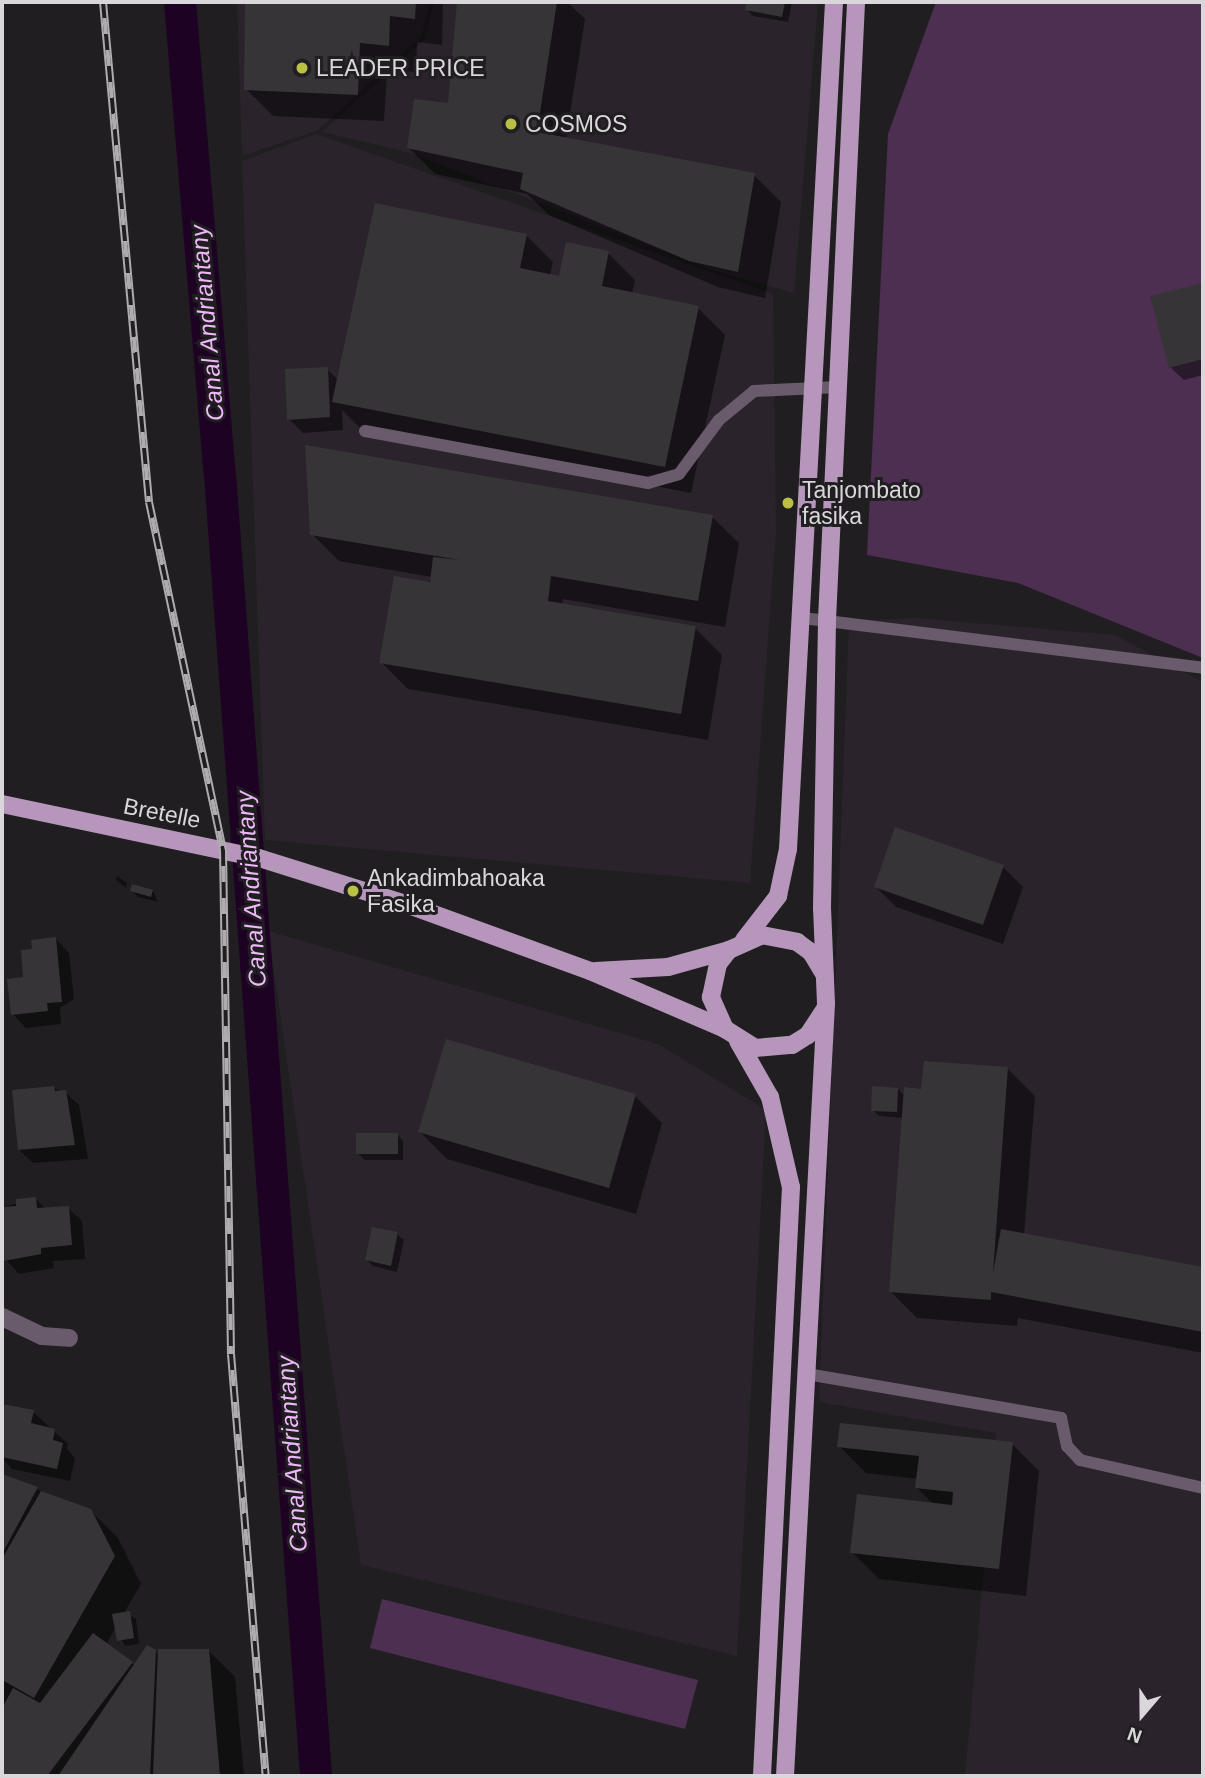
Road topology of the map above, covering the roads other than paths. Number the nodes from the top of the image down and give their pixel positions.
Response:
1 (832, 3) edge
2 (855, 7) edge
3 (815, 387) junction
4 (838, 387) junction
5 (365, 431) dead end
6 (803, 618) junction
7 (827, 620) junction
8 (1203, 668) edge
9 (2, 804) edge
10 (737, 945) junction
11 (590, 971) junction
12 (827, 985) junction
13 (826, 1003) junction
14 (732, 1035) junction
15 (2, 1317) edge
16 (69, 1338) dead end
17 (807, 1374) junction
18 (1203, 1488) edge
19 (762, 1776) edge
20 (785, 1776) edge

1 - 2 lane
1 - 3 main road
2 - 4 main road
3 - 4 lane
3 - 5 lane
3 - 6 main road
4 - 7 main road
6 - 7 lane
6 - 10 main road
7 - 8 lane
7 - 12 main road
9 - 11 main road, Bretelle
10 - 11 main road
10 - 12 main road
10 - 14 main road
11 - 14 main road, Bretelle
12 - 13 main road
13 - 14 main road
13 - 17 main road
14 - 19 main road
15 - 16 street
17 - 18 lane
17 - 20 main road

